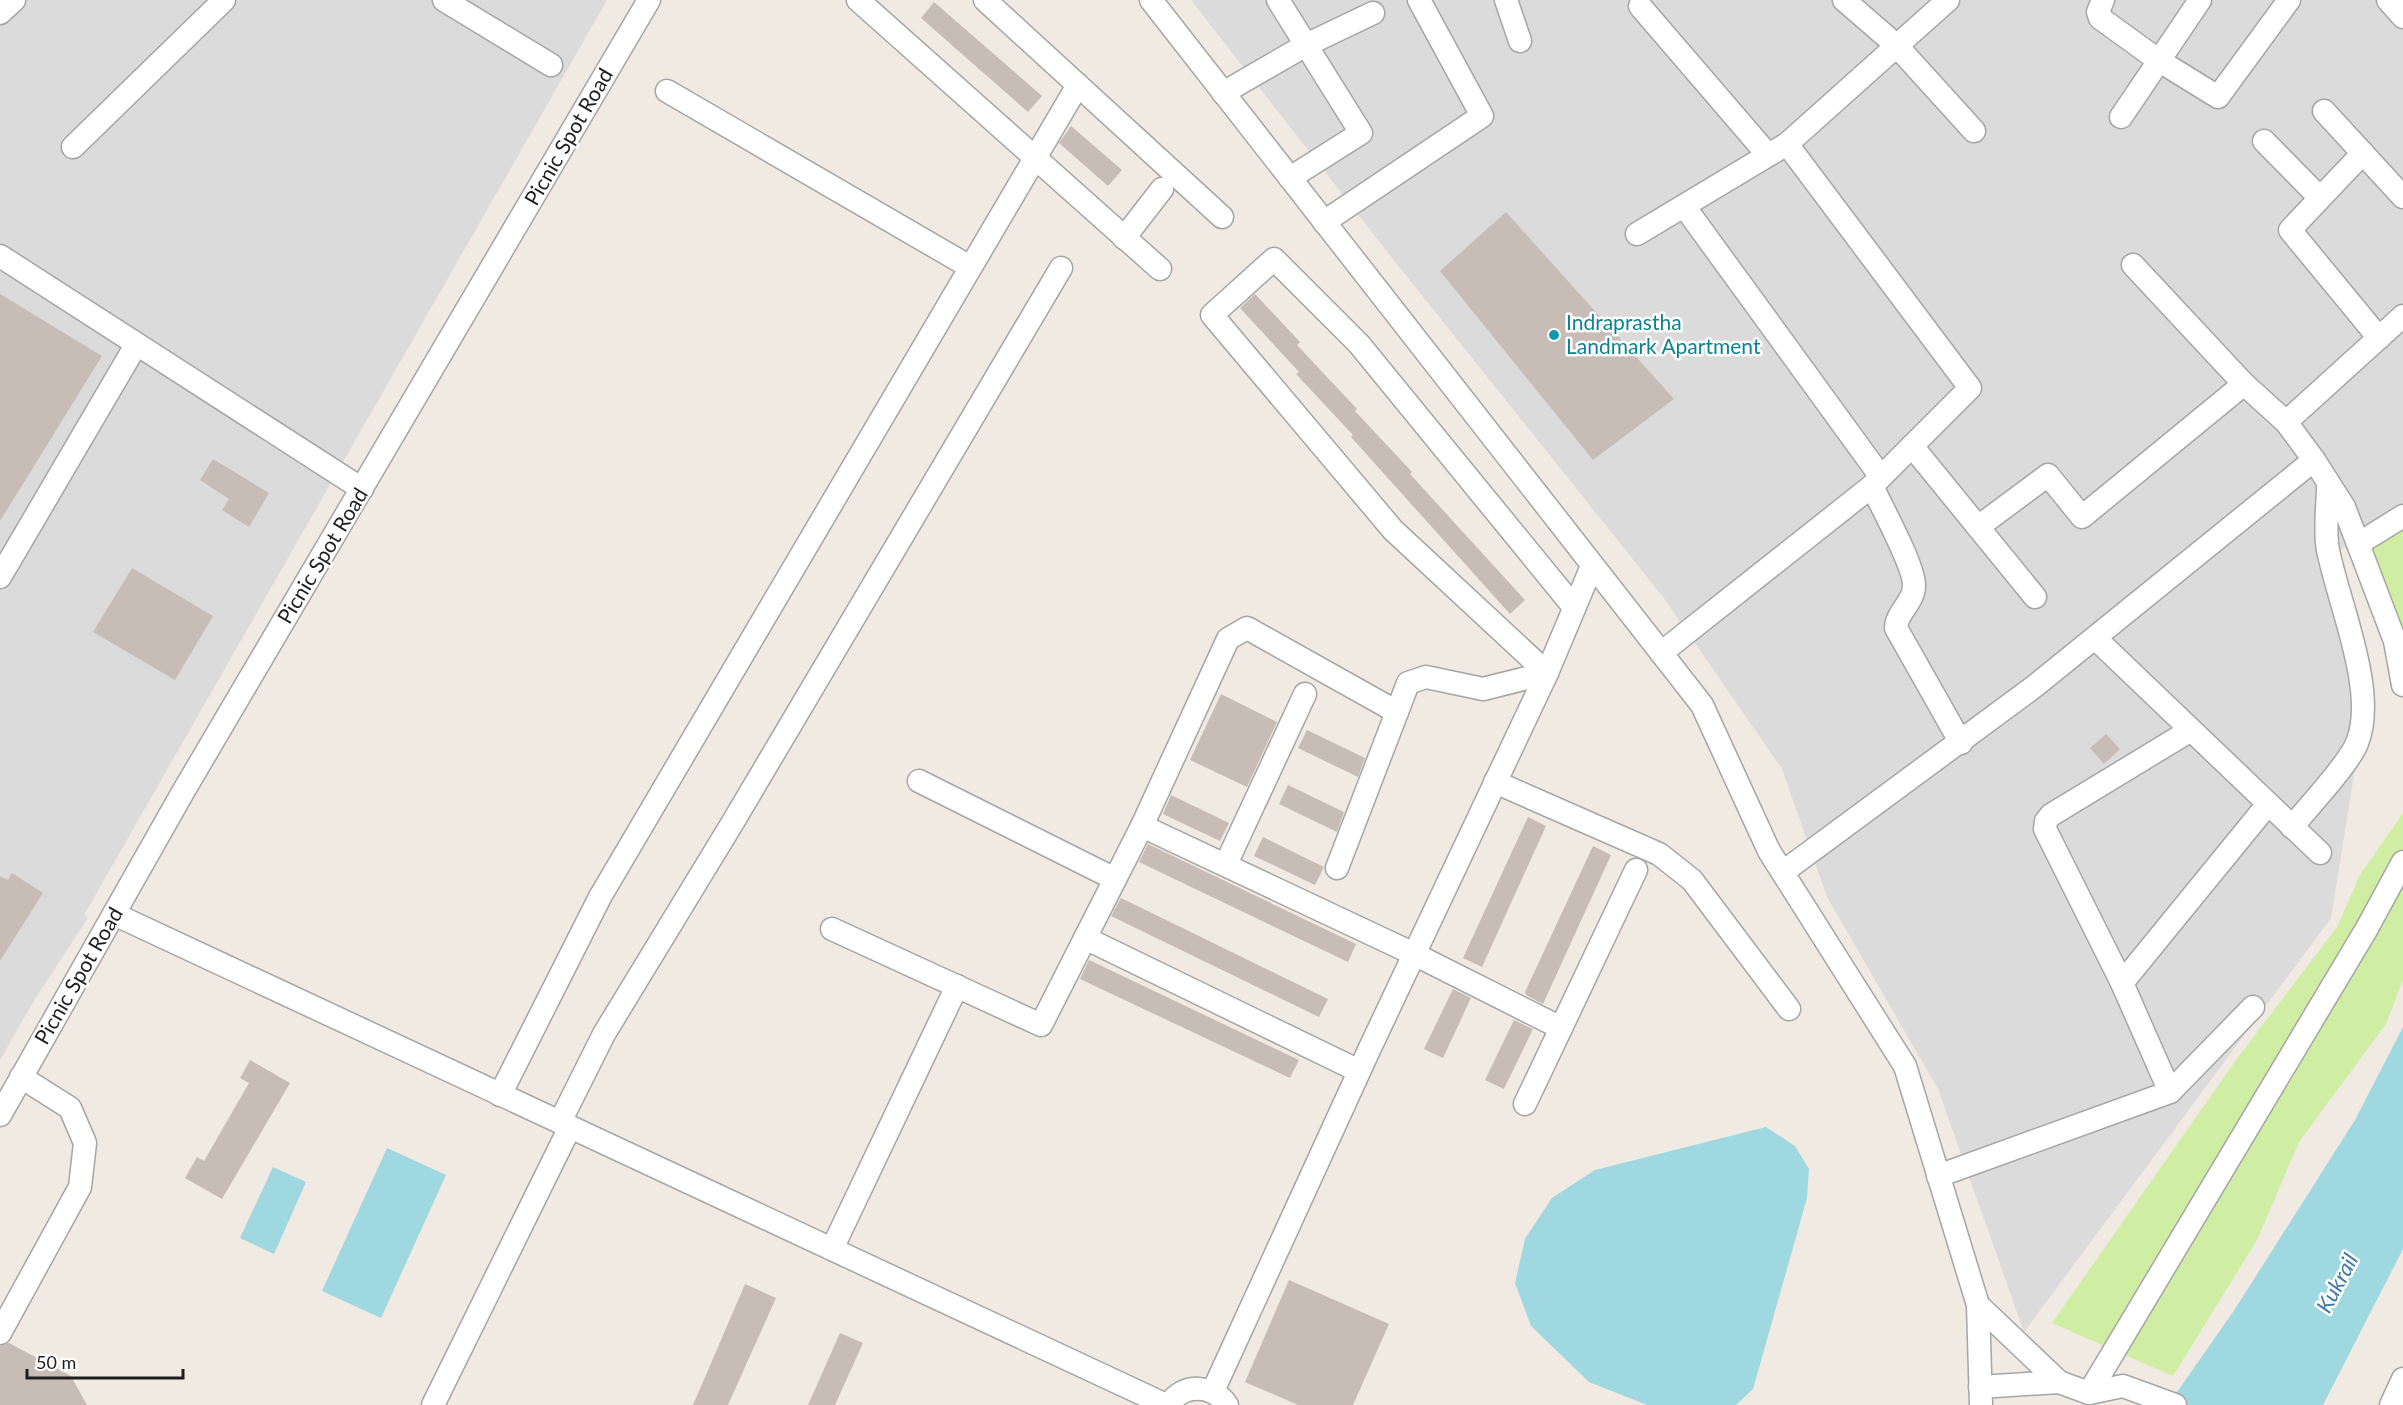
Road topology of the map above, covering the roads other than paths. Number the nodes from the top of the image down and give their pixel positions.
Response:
1 (224, 0) edge
2 (444, 0) edge
3 (650, 0) edge
4 (858, 0) edge
5 (985, 0) edge
6 (1151, 0) edge
7 (1278, 0) edge
8 (1419, 0) edge
9 (1506, 0) edge
10 (1844, 0) edge
11 (1948, 0) edge
12 (2103, 0) edge
13 (2200, 0) edge
14 (2289, 0) edge
15 (2388, 0) edge
16 (1640, 6) dead end
17 (1373, 13) dead end
18 (2403, 17) edge
19 (1521, 41) dead end
20 (1306, 45) junction
21 (1896, 45) junction
22 (2158, 60) junction
23 (551, 65) dead end
24 (1078, 85) junction
25 (667, 91) dead end
26 (1224, 93) junction
27 (2324, 111) dead end
28 (2121, 117) dead end
29 (1974, 131) dead end
30 (2264, 141) dead end
31 (73, 147) dead end
32 (1777, 150) junction
33 (2363, 153) junction
34 (1034, 159) junction
35 (1290, 178) junction
36 (1162, 189) dead end
37 (2403, 196) edge
38 (2320, 198) junction
39 (1684, 206) junction
40 (1222, 217) dead end
41 (1324, 222) junction
42 (1637, 234) dead end
43 (1124, 238) junction
44 (0, 256) edge
45 (2133, 265) dead end
46 (970, 267) junction
47 (1061, 268) dead end
48 (1160, 269) dead end
49 (2403, 316) edge
50 (2379, 338) junction
51 (136, 345) junction
52 (2244, 384) junction
53 (2286, 422) junction
54 (1912, 446) junction
55 (2314, 460) junction
56 (1876, 481) junction
57 (2328, 485) junction
58 (362, 489) junction
59 (2403, 516) edge
60 (1978, 527) junction
61 (2358, 544) junction
62 (1592, 566) junction
63 (0, 577) edge
64 (2035, 597) dead end
65 (1573, 606) junction
66 (2094, 638) junction
67 (1661, 653) junction
68 (1547, 673) junction
69 (2403, 685) edge
70 (1305, 694) dead end
71 (1397, 712) junction
72 (2191, 730) junction
73 (1961, 742) junction
74 (919, 781) dead end
75 (1495, 782) junction
76 (2268, 804) junction
77 (1142, 826) junction
78 (2292, 827) junction
79 (2320, 853) dead end
80 (2403, 862) edge
81 (1226, 864) junction
82 (1338, 868) dead end
83 (1636, 870) dead end
84 (1783, 872) junction
85 (1115, 879) junction
86 (114, 914) junction
87 (832, 928) dead end
88 (1085, 938) junction
89 (1414, 954) junction
90 (2122, 983) junction
91 (957, 986) junction
92 (2253, 1007) dead end
93 (1789, 1009) dead end
94 (1561, 1028) junction
95 (1359, 1071) junction
96 (21, 1077) junction
97 (2170, 1092) junction
98 (500, 1095) junction
99 (3, 1104) edge
100 (1525, 1104) dead end
101 (565, 1125) junction
102 (1938, 1176) junction
103 (832, 1249) junction
104 (1978, 1305) junction
105 (0, 1333) edge
106 (2403, 1379) edge
107 (2059, 1382) junction
108 (1981, 1396) edge
109 (1220, 1398) edge
110 (2092, 1399) edge
111 (433, 1405) edge
112 (1167, 1405) edge
113 (2175, 1405) edge
114 (2391, 1405) edge

1 - 31 street
2 - 23 street
3 - 58 street, Picnic Spot Road
4 - 34 street
5 - 24 street
6 - 26 street
7 - 20 street
8 - 41 street
9 - 19 street
10 - 21 street
11 - 21 street
12 - 22 street
13 - 22 street
14 - 22 street
15 - 18 street
16 - 32 street
17 - 20 street
20 - 26 street
20 - 35 street
21 - 29 street
21 - 32 street
22 - 28 street
24 - 34 street
24 - 40 street
25 - 46 street
26 - 35 street
27 - 33 street
30 - 38 street
32 - 39 street
32 - 54 street
33 - 37 street
33 - 38 street
34 - 43 street
34 - 46 street
35 - 41 street
36 - 43 street
38 - 50 street
39 - 42 street
39 - 56 street
41 - 62 street
43 - 48 street
44 - 51 street
45 - 52 street
46 - 98 street
47 - 101 street
49 - 50 street
50 - 53 street
51 - 58 street
51 - 63 street
52 - 53 street
52 - 60 street
53 - 55 street
54 - 56 street
54 - 60 street
55 - 57 street
55 - 66 street
56 - 67 street
56 - 73 street
57 - 61 street
57 - 78 street
58 - 86 street, Picnic Spot Road
59 - 61 street
60 - 64 street
61 - 69 street
62 - 65 street
62 - 67 street
65 - 68 street
65 - 68 street
66 - 72 street
66 - 73 street
67 - 84 street
68 - 71 street
68 - 75 street
70 - 81 street
71 - 77 street
71 - 82 street
72 - 76 street
72 - 90 street
73 - 84 street
74 - 85 street
75 - 89 street
75 - 93 street
76 - 78 street
76 - 90 street
77 - 81 street
77 - 85 street
78 - 79 street
80 - 110 street
81 - 89 street
83 - 94 street
84 - 102 street
85 - 88 street
86 - 96 street, Picnic Spot Road
86 - 98 street
87 - 91 street
88 - 91 street
88 - 95 street
89 - 94 street
89 - 95 street
90 - 97 street
91 - 103 street
92 - 97 street
94 - 100 street
95 - 109 street
96 - 99 street, Picnic Spot Road
96 - 105 street
97 - 102 street
98 - 101 street
101 - 103 street
101 - 111 street
102 - 104 street
103 - 112 street
104 - 107 street
104 - 108 street
106 - 114 street
107 - 108 street
107 - 110 street
109 - 112 street
110 - 113 street

